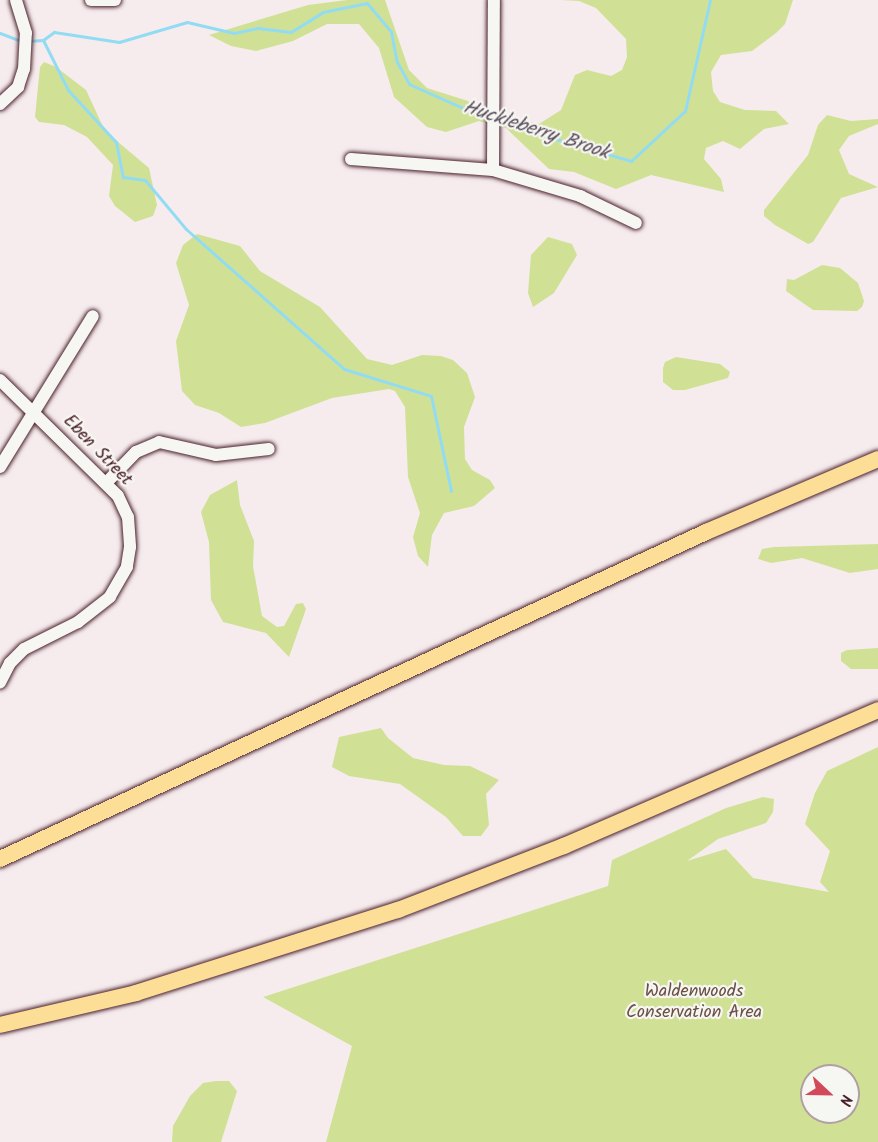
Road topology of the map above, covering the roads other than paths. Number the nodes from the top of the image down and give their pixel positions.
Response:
1 (16, 0) edge
2 (91, 0) edge
3 (115, 0) edge
4 (494, 0) edge
5 (0, 104) edge
6 (351, 159) dead end
7 (493, 170) junction
8 (636, 223) dead end
9 (93, 316) dead end
10 (0, 381) edge
11 (33, 411) junction
12 (269, 449) dead end
13 (878, 459) edge
14 (0, 466) edge
15 (107, 482) junction
16 (0, 683) edge
17 (878, 710) edge
18 (0, 859) edge
19 (0, 1025) edge

1 - 5 street
2 - 3 street
4 - 7 street
6 - 7 street
7 - 8 street
9 - 11 street
10 - 11 street, Eben Street
11 - 14 street
11 - 15 street, Eben Street
12 - 15 street
13 - 18 highway
15 - 16 street, Eben Street
17 - 19 highway

